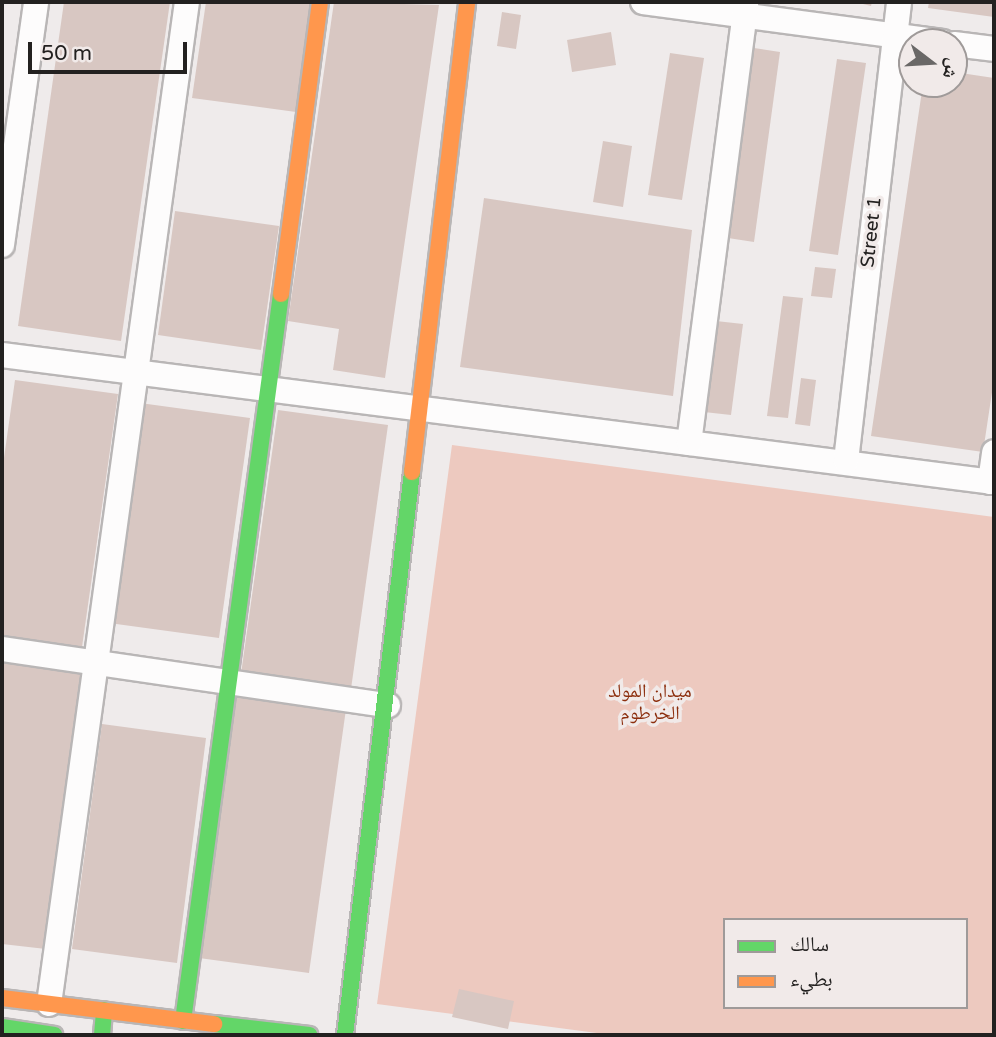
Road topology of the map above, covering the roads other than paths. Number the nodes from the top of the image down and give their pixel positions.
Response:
1 (36, 2) edge
2 (187, 2) edge
3 (320, 2) edge
4 (467, 2) edge
5 (643, 2) edge
6 (899, 2) edge
7 (745, 8) edge
8 (894, 36) junction
9 (898, 36) edge
10 (968, 46) edge
11 (994, 49) edge
12 (2, 245) edge
13 (2, 355) edge
14 (136, 373) junction
15 (267, 391) junction
16 (419, 411) junction
17 (689, 443) junction
18 (994, 452) edge
19 (846, 461) junction
20 (992, 482) edge
21 (2, 649) edge
22 (97, 663) junction
23 (227, 681) junction
24 (388, 705) junction
25 (2, 998) edge
26 (49, 1004) junction
27 (104, 1010) junction
28 (183, 1021) junction
29 (2, 1027) edge
30 (54, 1035) edge
31 (102, 1035) edge
32 (309, 1035) edge
33 (345, 1035) edge

1 - 12 street
2 - 14 street
3 - 15 street
4 - 16 street
5 - 7 street
6 - 8 street, Street 1
7 - 8 street
7 - 17 street
8 - 9 street
8 - 19 street, Street 1
10 - 11 street
13 - 14 street
14 - 15 street
14 - 22 street
15 - 16 street
15 - 23 street
16 - 17 street
16 - 24 street
17 - 19 street
18 - 20 street
19 - 20 street
21 - 22 street
22 - 23 street
22 - 26 street
23 - 24 street
23 - 28 street
24 - 33 street
25 - 26 street
26 - 27 street
27 - 28 street
27 - 31 street
28 - 32 street
29 - 30 street

